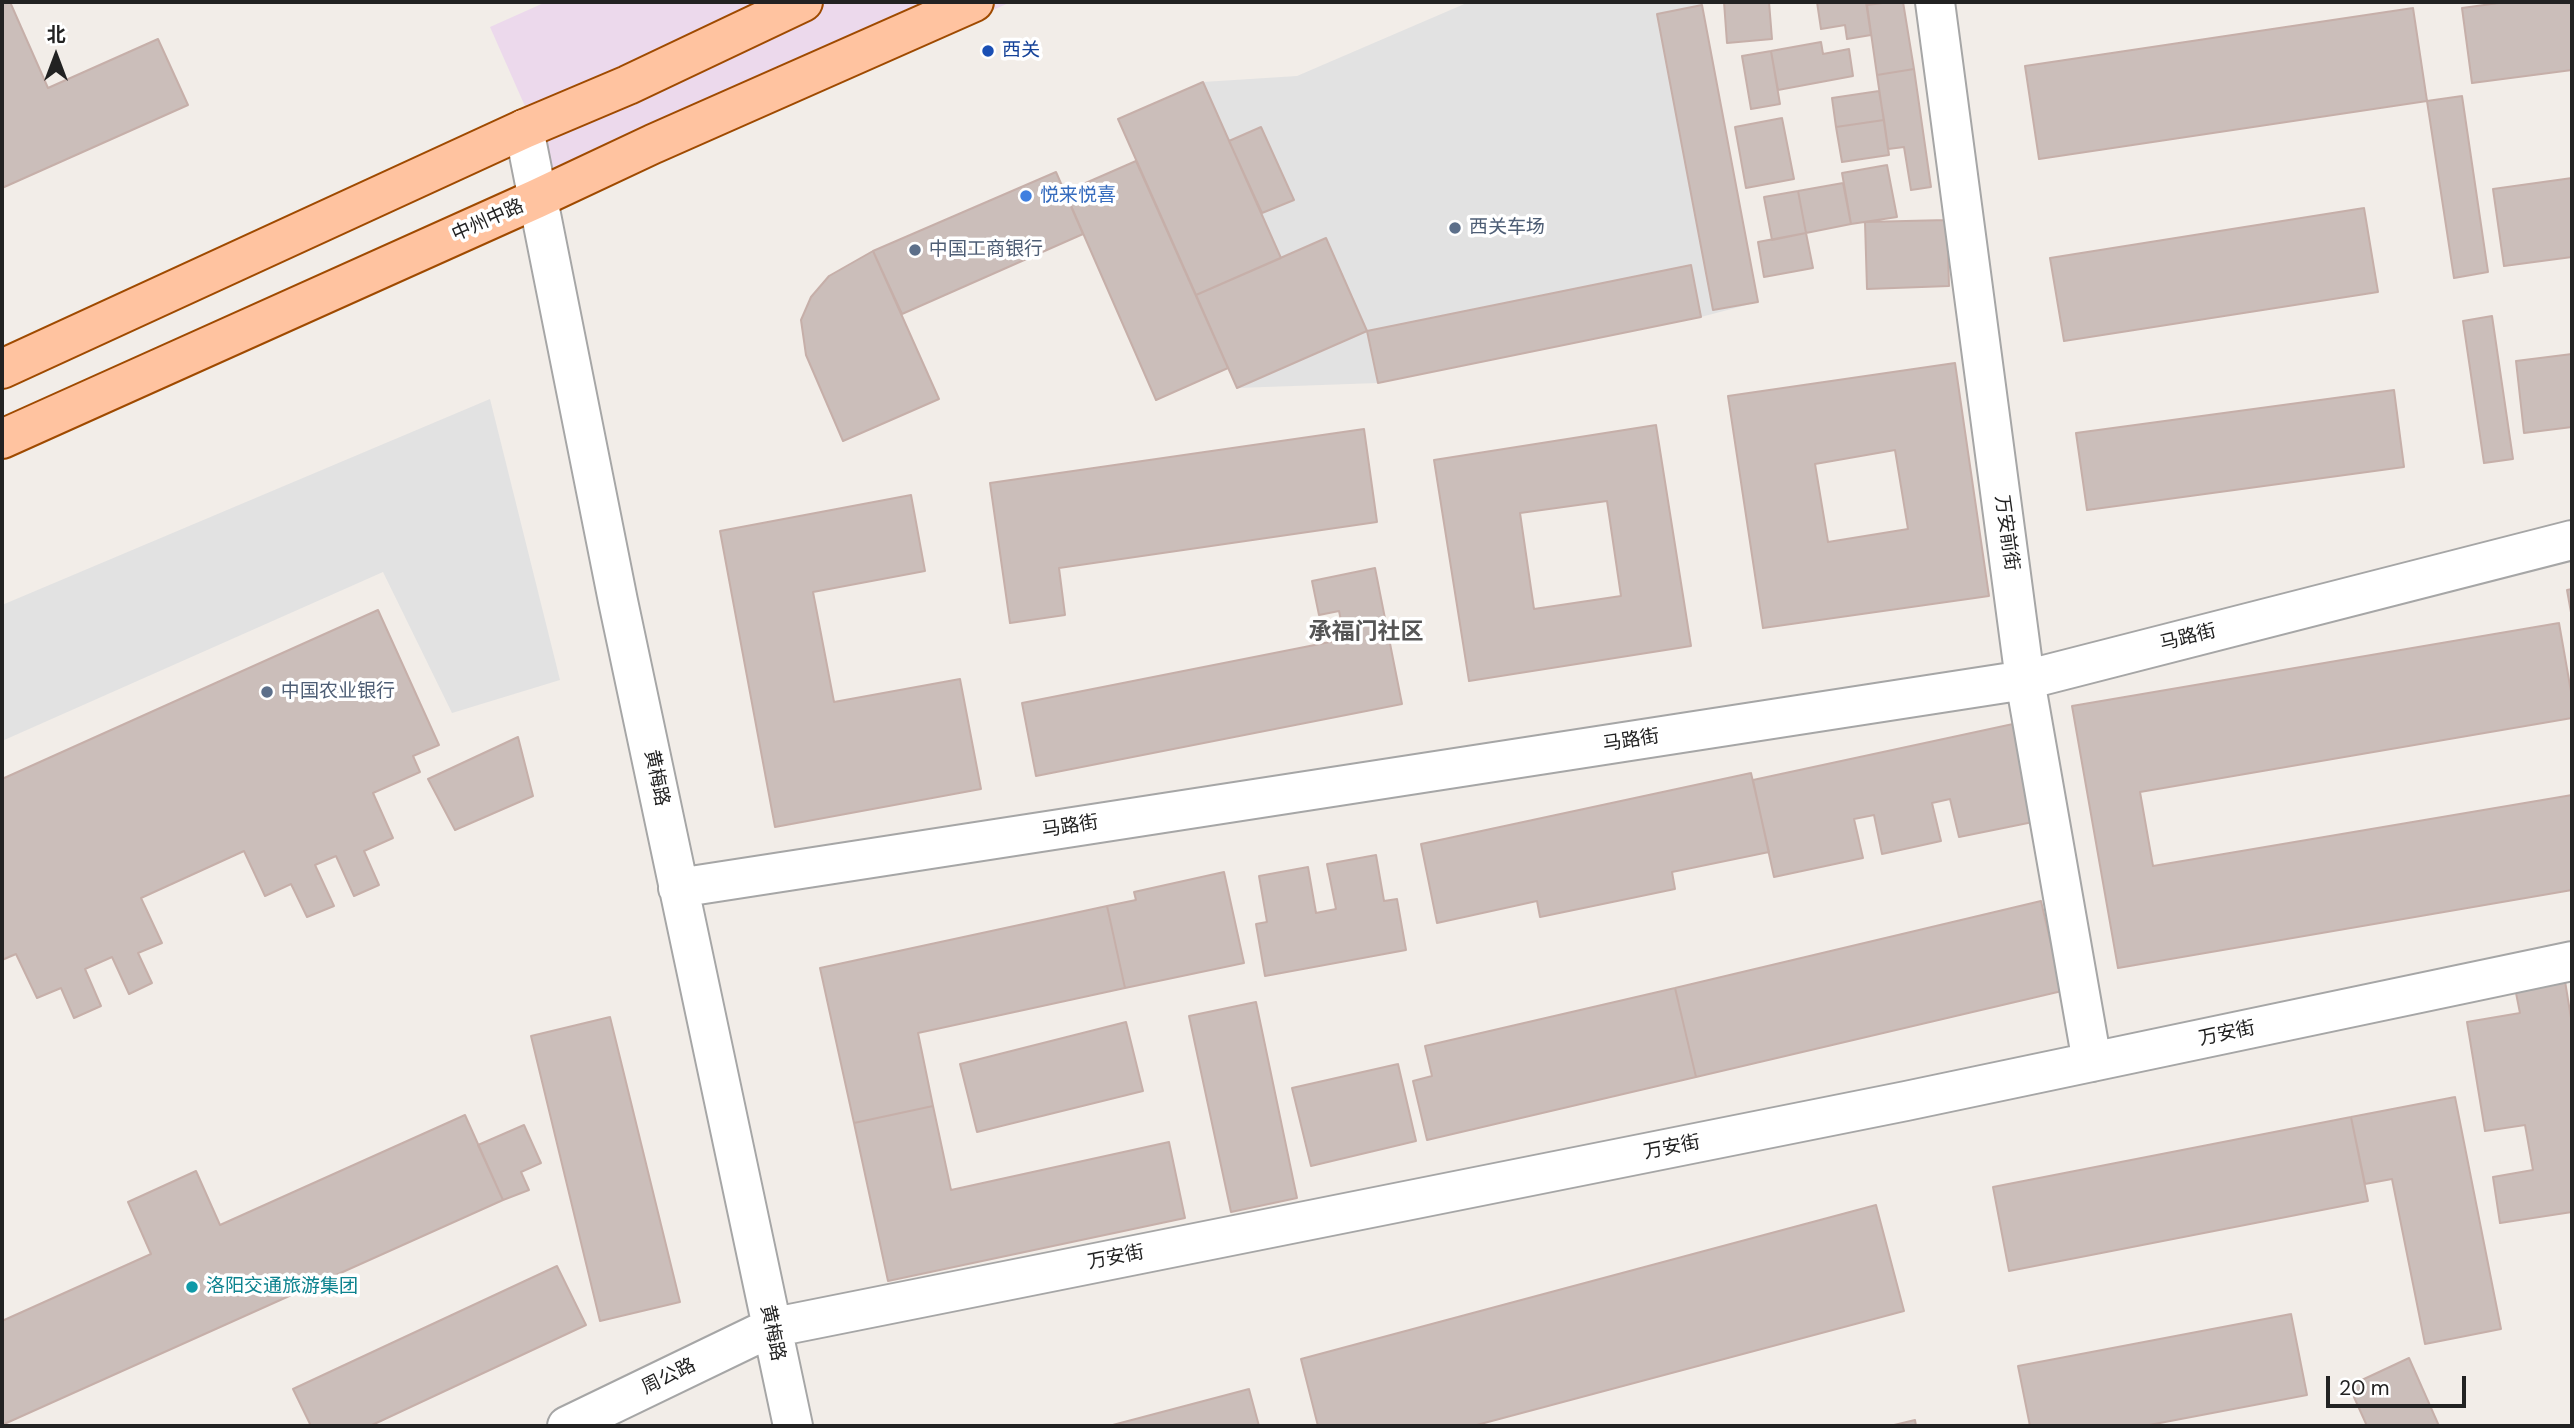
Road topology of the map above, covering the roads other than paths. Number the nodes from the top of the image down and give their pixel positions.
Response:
1 (803, 2) edge
2 (974, 2) edge
3 (1935, 2) edge
4 (524, 129) junction
5 (536, 199) junction
6 (2, 369) edge
7 (2, 439) edge
8 (2572, 540) edge
9 (2025, 680) junction
10 (678, 888) junction
11 (2572, 961) edge
12 (2092, 1062) junction
13 (770, 1328) junction
14 (567, 1426) edge
15 (793, 1426) edge

1 - 4 main road
2 - 5 main road, 中州中路
3 - 9 street, 万安前街
4 - 5 street, 黄梅路
4 - 6 main road
5 - 7 main road, 中州中路
5 - 10 street, 黄梅路
8 - 9 street, 马路街
9 - 10 street, 马路街
9 - 12 street, 万安前街
10 - 13 street, 黄梅路
11 - 12 street, 万安街
12 - 13 street, 万安街
13 - 14 street, 周公路
13 - 15 street, 黄梅路

